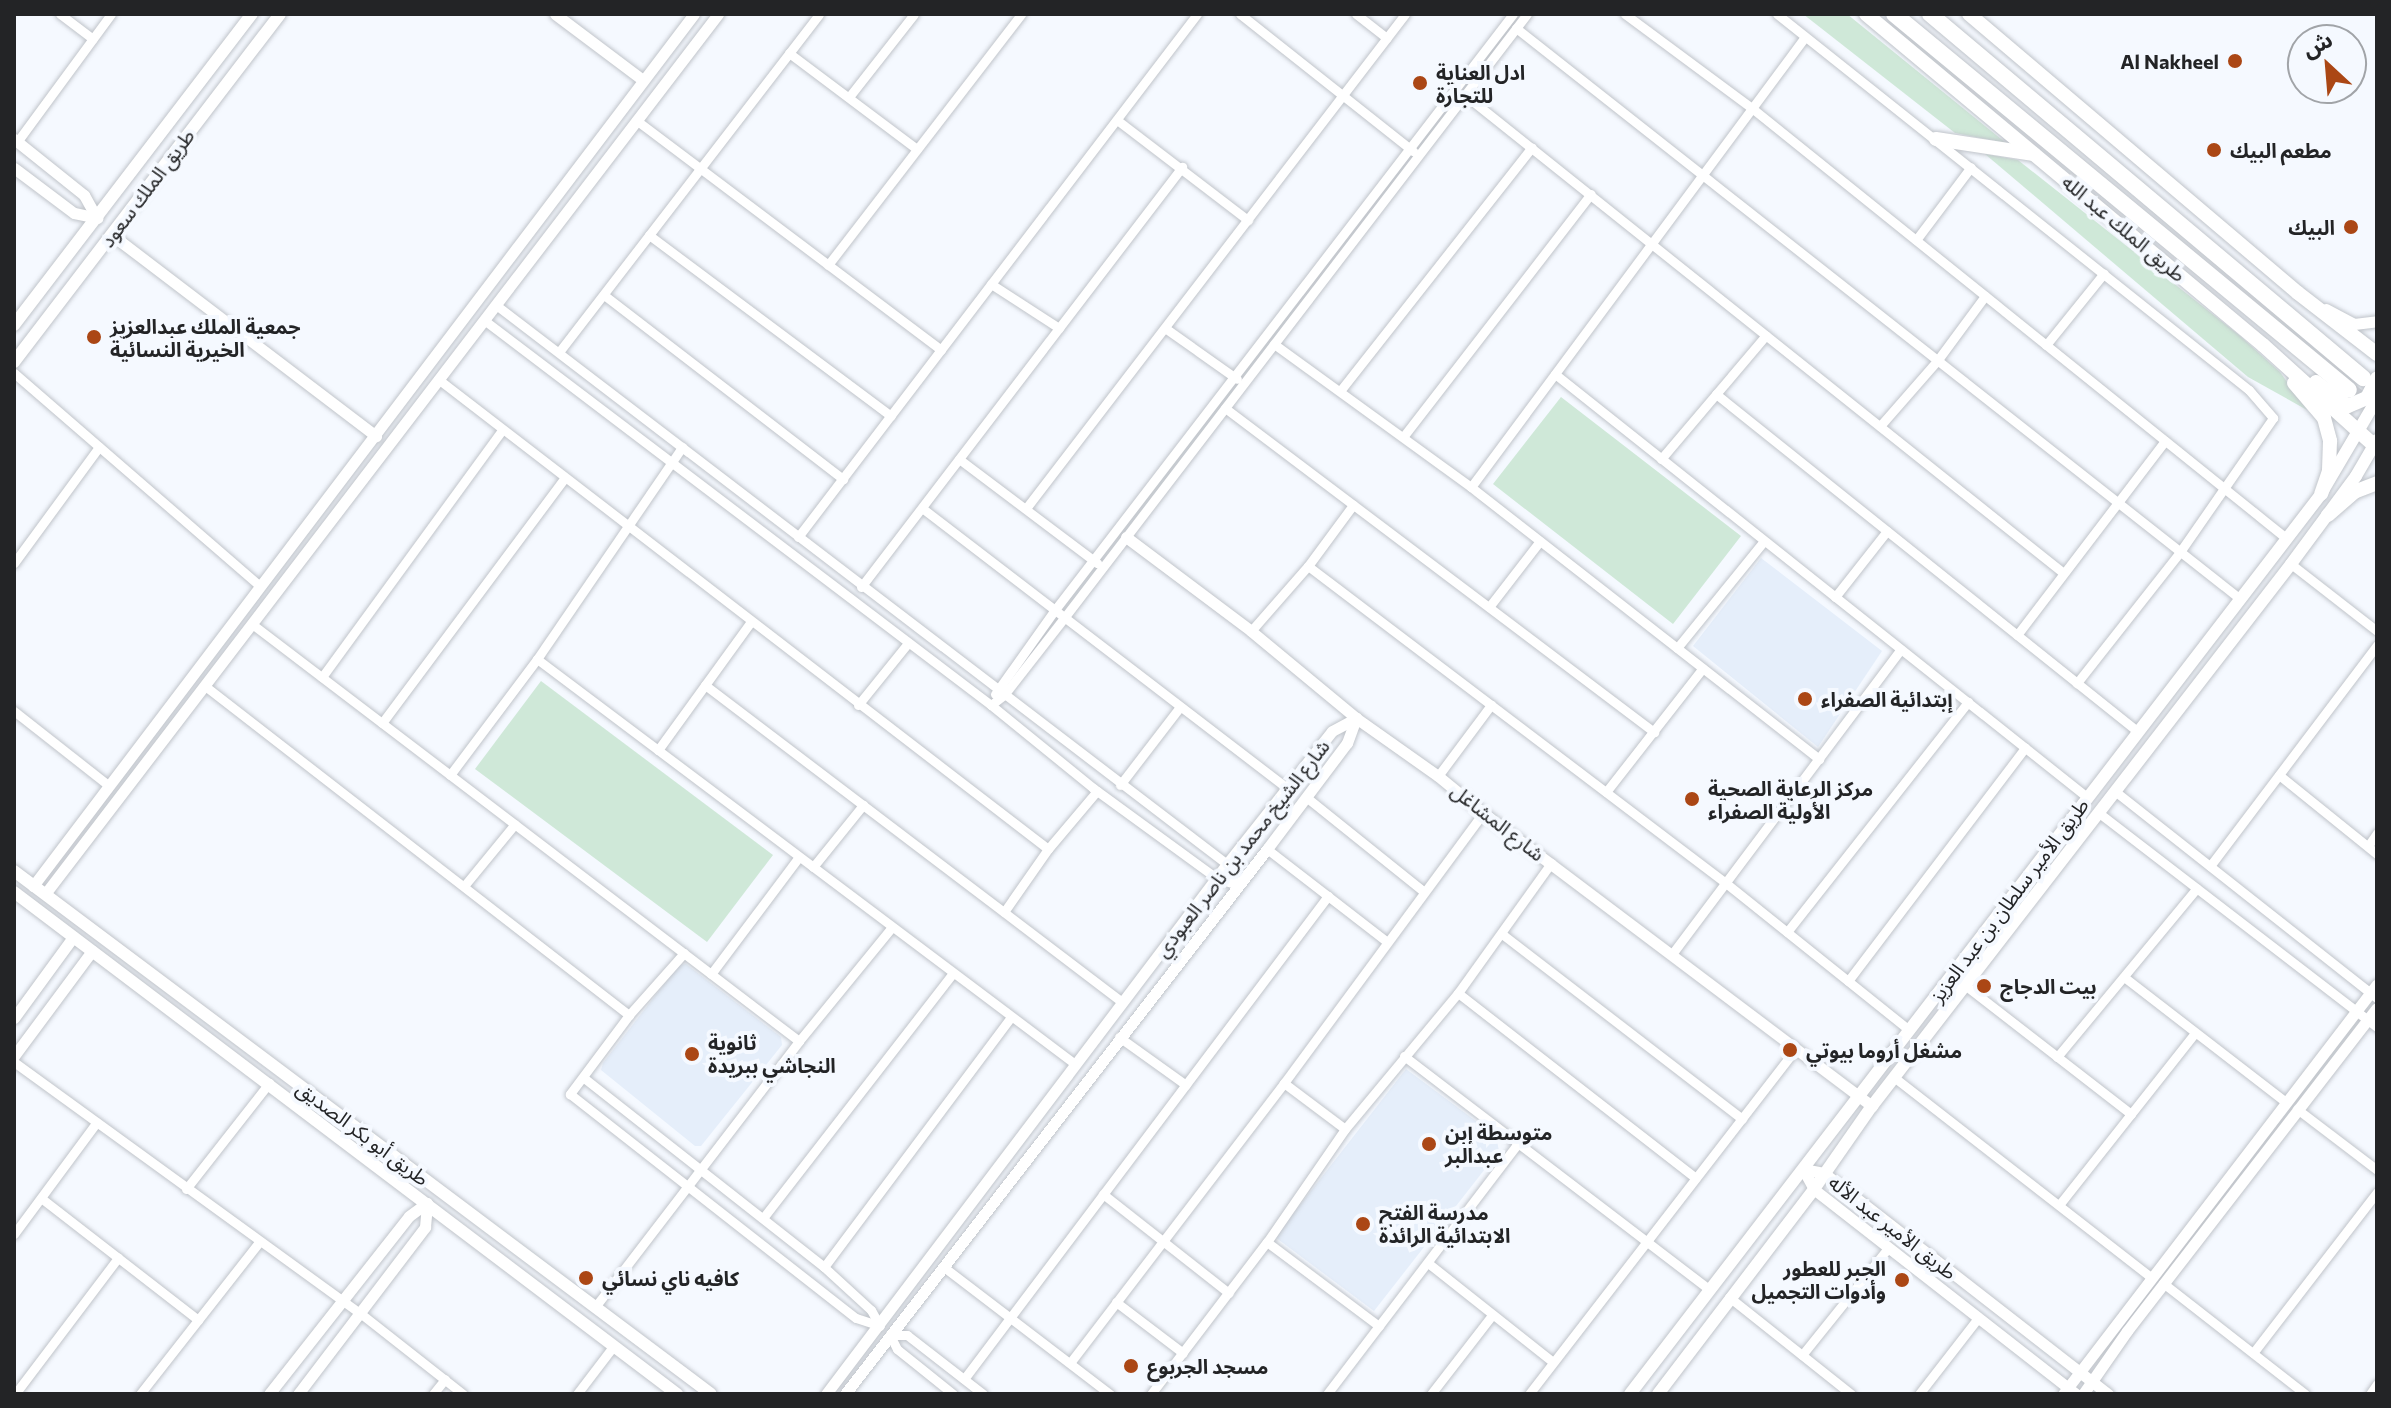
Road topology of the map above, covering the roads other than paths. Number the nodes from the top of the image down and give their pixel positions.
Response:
1 (60, 14) edge
2 (111, 14) edge
3 (280, 14) edge
4 (555, 14) edge
5 (694, 14) edge
6 (718, 14) edge
7 (819, 14) edge
8 (914, 14) edge
9 (1021, 14) edge
10 (1197, 14) edge
11 (1240, 14) edge
12 (1356, 14) edge
13 (1405, 14) edge
14 (1513, 14) edge
15 (1527, 14) edge
16 (1625, 14) edge
17 (1777, 14) edge
18 (1866, 14) edge
19 (1894, 14) edge
20 (1930, 14) edge
21 (1969, 14) edge
22 (248, 16) edge
23 (1516, 28) junction
24 (1805, 37) junction
25 (1387, 38) junction
26 (93, 39) junction
27 (789, 53) junction
28 (643, 80) junction
29 (1343, 95) junction
30 (1465, 95) junction
31 (849, 97) junction
32 (1753, 109) junction
33 (636, 120) junction
34 (1117, 120) junction
35 (1936, 139) junction
36 (16, 141) edge
37 (1532, 147) junction
38 (917, 149) junction
39 (1414, 152) junction
40 (2037, 154) junction
41 (1182, 167) junction
42 (1971, 167) junction
43 (14, 168) edge
44 (701, 169) junction
45 (1702, 178) junction
46 (1591, 194) junction
47 (97, 218) junction
48 (1248, 220) junction
49 (112, 235) junction
50 (649, 235) junction
51 (1916, 240) junction
52 (1653, 243) junction
53 (828, 265) junction
54 (2104, 273) junction
55 (991, 284) junction
56 (2298, 293) junction
57 (604, 295) junction
58 (1985, 296) junction
59 (474, 303) junction
60 (496, 305) junction
61 (484, 320) junction
62 (2377, 321) edge
63 (14, 325) edge
64 (1059, 328) junction
65 (1165, 328) junction
66 (1766, 335) junction
67 (1274, 344) junction
68 (2046, 345) junction
69 (2263, 345) junction
70 (941, 350) junction
71 (559, 352) junction
72 (2377, 354) edge
73 (1937, 361) junction
74 (14, 362) edge
75 (2377, 366) edge
76 (14, 373) edge
77 (1555, 374) junction
78 (1234, 377) junction
79 (2370, 378) edge
80 (438, 379) junction
81 (1244, 384) junction
82 (2349, 390) tunnel mouth
83 (1340, 391) junction
84 (1716, 394) junction
85 (2377, 399) edge
86 (1225, 408) junction
87 (891, 416) junction
88 (1880, 426) junction
89 (502, 430) junction
90 (2360, 432) junction
91 (376, 436) junction
92 (1403, 437) junction
93 (2165, 441) junction
94 (2376, 444) edge
95 (99, 447) junction
96 (682, 447) junction
97 (959, 459) junction
98 (1661, 459) junction
99 (673, 463) junction
100 (564, 479) junction
101 (843, 479) junction
102 (2377, 483) edge
103 (1471, 487) junction
104 (2225, 489) junction
105 (2321, 494) junction
106 (2119, 504) junction
107 (1353, 505) junction
108 (1027, 507) junction
109 (922, 508) junction
110 (2328, 515) junction
111 (626, 527) junction
112 (1887, 531) junction
113 (798, 537) junction
114 (1126, 537) junction
115 (2286, 538) junction
116 (1540, 541) junction
117 (1764, 541) junction
118 (2180, 552) junction
119 (1093, 561) junction
120 (14, 563) edge
121 (2291, 564) junction
122 (1308, 566) junction
123 (1102, 568) junction
124 (2062, 572) junction
125 (259, 585) junction
126 (861, 587) junction
127 (1835, 597) junction
128 (2239, 598) junction
129 (1489, 607) junction
130 (1054, 611) junction
131 (1064, 618) junction
132 (750, 623) junction
133 (252, 624) junction
134 (1251, 631) junction
135 (2377, 631) edge
136 (2017, 635) junction
137 (908, 643) junction
138 (2377, 645) edge
139 (1677, 648) junction
140 (1901, 649) junction
141 (537, 659) junction
142 (1703, 668) junction
143 (322, 677) junction
144 (2077, 683) junction
145 (705, 685) junction
146 (205, 686) junction
147 (1000, 692) junction
148 (1968, 702) junction
149 (858, 705) junction
150 (991, 705) junction
151 (1491, 705) junction
152 (1179, 708) junction
153 (14, 711) edge
154 (1356, 718) junction
155 (382, 723) junction
156 (2137, 731) junction
157 (1654, 732) junction
158 (2025, 748) junction
159 (658, 750) junction
160 (1819, 759) junction
161 (450, 775) junction
162 (2279, 775) junction
163 (1438, 776) junction
164 (108, 785) junction
165 (1120, 785) junction
166 (1288, 789) junction
167 (1097, 791) junction
168 (1606, 792) junction
169 (2116, 792) junction
170 (1306, 797) junction
171 (2087, 797) junction
172 (863, 805) junction
173 (1483, 813) junction
174 (2099, 813) junction
175 (515, 824) junction
176 (2377, 833) edge
177 (2368, 846) junction
178 (1048, 849) junction
179 (1267, 849) junction
180 (2377, 854) edge
181 (799, 857) junction
182 (1551, 863) junction
183 (1227, 864) junction
184 (2210, 866) junction
185 (813, 867) junction
186 (14, 871) edge
187 (1218, 879) junction
188 (1727, 884) junction
189 (1239, 885) junction
190 (464, 886) junction
191 (2197, 888) junction
192 (39, 890) junction
193 (14, 892) edge
194 (1424, 892) junction
195 (1328, 896) junction
196 (27, 902) junction
197 (1004, 912) junction
198 (892, 927) junction
199 (1787, 932) junction
200 (1502, 934) junction
201 (73, 937) junction
202 (1386, 941) junction
203 (92, 951) junction
204 (684, 953) junction
205 (1672, 954) junction
206 (953, 973) junction
207 (711, 974) junction
208 (2124, 977) junction
209 (1848, 981) junction
210 (1966, 986) junction
211 (2375, 991) edge
212 (1458, 993) junction
213 (1122, 1002) junction
214 (2377, 1008) edge
215 (2357, 1011) junction
216 (629, 1015) junction
217 (1011, 1017) junction
218 (14, 1018) edge
219 (2372, 1023) edge
220 (1909, 1030) junction
221 (2194, 1034) junction
222 (1119, 1037) junction
223 (799, 1041) junction
224 (1795, 1050) junction
225 (1404, 1056) junction
226 (2057, 1057) junction
227 (14, 1059) edge
228 (1075, 1064) junction
229 (584, 1078) junction
230 (1895, 1078) junction
231 (269, 1083) junction
232 (1284, 1083) junction
233 (1186, 1085) junction
234 (1859, 1094) junction
235 (2286, 1102) junction
236 (1872, 1106) junction
237 (2297, 1109) junction
238 (2131, 1114) junction
239 (1742, 1119) junction
240 (97, 1122) junction
241 (1345, 1129) junction
242 (1517, 1145) junction
243 (702, 1168) junction
244 (1803, 1169) junction
245 (2377, 1170) edge
246 (1824, 1173) junction
247 (1696, 1178) junction
248 (687, 1188) junction
249 (186, 1189) junction
250 (1814, 1189) junction
251 (2377, 1192) edge
252 (1103, 1194) junction
253 (41, 1198) junction
254 (427, 1203) junction
255 (2059, 1205) junction
256 (763, 1218) junction
257 (14, 1234) edge
258 (1164, 1240) junction
259 (1647, 1241) junction
260 (259, 1242) junction
261 (1267, 1242) junction
262 (1888, 1248) junction
263 (118, 1258) junction
264 (1428, 1263) junction
265 (824, 1267) junction
266 (945, 1268) junction
267 (2151, 1277) junction
268 (2163, 1283) junction
269 (1710, 1290) junction
270 (1229, 1293) junction
271 (1729, 1297) junction
272 (341, 1302) junction
273 (1116, 1302) junction
274 (595, 1307) junction
275 (360, 1313) junction
276 (1492, 1315) junction
277 (1011, 1317) junction
278 (1978, 1318) junction
279 (198, 1320) junction
280 (880, 1326) junction
281 (1379, 1326) junction
282 (890, 1335) junction
283 (612, 1348) junction
284 (1183, 1353) junction
285 (2253, 1353) junction
286 (1802, 1355) junction
287 (1553, 1362) junction
288 (1070, 1363) junction
289 (2079, 1371) junction
290 (445, 1379) junction
291 (964, 1379) junction
292 (2092, 1382) junction
293 (2377, 1384) edge
294 (2069, 1392) edge
295 (950, 1393) edge
296 (15, 1394) edge
297 (140, 1394) edge
298 (269, 1394) edge
299 (298, 1394) edge
300 (433, 1394) edge
301 (463, 1394) edge
302 (577, 1394) edge
303 (677, 1394) edge
304 (711, 1394) edge
305 (826, 1394) edge
306 (845, 1394) edge
307 (983, 1394) edge
308 (1110, 1394) edge
309 (1151, 1394) edge
310 (1327, 1394) edge
311 (1431, 1394) edge
312 (1529, 1394) edge
313 (1630, 1394) edge
314 (1658, 1394) edge
315 (1851, 1394) edge
316 (1919, 1394) edge
317 (2083, 1394) edge
318 (2108, 1394) edge
319 (2305, 1394) edge
320 (2370, 1394) edge

1 - 26 street
2 - 26 street
3 - 49 main road, طريق الملك سعود
4 - 28 street
5 - 28 street
6 - 33 street
7 - 27 street
8 - 31 street
9 - 38 street
10 - 34 street
11 - 29 street
12 - 25 street
13 - 25 street
14 - 39 street
15 - 23 street
16 - 32 street
17 - 24 street
18 - 40 main road, طريق الملك عبد الله
19 - 82 highway, طريق الملك عبد الله
20 - 79 highway, طريق الملك عبد الله
21 - 56 main road
22 - 47 main road, طريق الملك سعود
23 - 30 street
23 - 45 street
24 - 32 street
24 - 35 street
25 - 29 street
26 - 36 street
27 - 31 street
27 - 44 street
28 - 59 street
29 - 39 street
29 - 48 street
30 - 37 street
30 - 39 street
31 - 38 street
32 - 45 street
32 - 51 street
33 - 44 street
33 - 60 street
34 - 41 street
34 - 55 street
35 - 40 main road
35 - 42 street
36 - 47 street
37 - 46 street
37 - 83 street
38 - 53 street
39 - 67 street
39 - 78 street
40 - 69 main road, طريق الملك عبد الله
41 - 48 street
41 - 64 street
42 - 51 street
42 - 54 street
43 - 47 street
44 - 50 street
44 - 53 street
45 - 52 street
45 - 73 street
46 - 52 street
46 - 92 street
47 - 63 main road, طريق الملك سعود
48 - 65 street
49 - 74 main road, طريق الملك سعود
49 - 91 street
50 - 57 street
50 - 87 street
51 - 58 street
52 - 66 street
52 - 77 street
53 - 70 street
54 - 68 street
54 - 104 street
55 - 64 street
55 - 70 street
56 - 62 street
56 - 72 main road
56 - 75 main road
57 - 71 street
57 - 101 street
58 - 68 street
58 - 73 street
59 - 60 street
59 - 61 street
59 - 91 street
60 - 61 street
60 - 71 street
61 - 80 street
61 - 99 street
64 - 97 street
65 - 78 street
65 - 108 street
66 - 84 street
66 - 88 street
67 - 81 street
67 - 83 street
68 - 93 street
69 - 79 main road
69 - 90 main road, طريق الملك عبد الله
69 - 105 main road
70 - 87 street
71 - 96 street
73 - 88 street
73 - 106 street
76 - 95 street
77 - 98 street
77 - 103 street
78 - 81 street
78 - 119 street
80 - 89 street
80 - 133 street
81 - 86 street
83 - 92 street
84 - 98 street
84 - 112 street
85 - 90 main road, طريق الأمير سلطان بن عبد العزيز
86 - 107 street
86 - 114 street
87 - 101 street
88 - 124 street
89 - 100 street
89 - 143 street
90 - 94 main road, طريق الملك عبد الله
90 - 105 main road, طريق الأمير سلطان بن عبد العزيز
91 - 125 street
92 - 103 street
93 - 104 street
93 - 106 street
94 - 110 main road, طريق الأمير سلطان بن عبد العزيز
95 - 120 street
95 - 125 street
96 - 99 street
96 - 113 street
97 - 108 street
97 - 109 street
98 - 117 street
99 - 111 street
99 - 137 street
100 - 111 street
100 - 155 street
101 - 113 street
102 - 110 main road
103 - 116 street
104 - 115 street
104 - 118 street
105 - 115 main road, طريق الأمير سلطان بن عبد العزيز
106 - 118 street
106 - 124 street
107 - 122 street
107 - 129 street
108 - 119 street
109 - 126 street
109 - 130 street
110 - 121 main road, طريق الأمير سلطان بن عبد العزيز
111 - 132 street
111 - 141 street
112 - 127 street
112 - 136 street
113 - 126 street
114 - 123 street
114 - 134 street, شارع المشاغل
115 - 128 main road, طريق الأمير سلطان بن عبد العزيز
116 - 129 street
116 - 139 street
117 - 127 street
117 - 139 street
118 - 128 street
118 - 144 street
119 - 123 street
119 - 130 street
121 - 135 street
121 - 169 main road, طريق الأمير سلطان بن عبد العزيز
122 - 134 street
122 - 151 street
123 - 131 street
124 - 136 street
125 - 164 street
126 - 147 street
127 - 140 street
128 - 156 main road, طريق الأمير سلطان بن عبد العزيز
129 - 157 street
130 - 131 street
130 - 147 street
131 - 147 street
131 - 152 street
132 - 145 street
132 - 149 street
133 - 143 street
133 - 146 street
134 - 154 street, شارع المشاغل
136 - 144 street
137 - 149 street
137 - 150 street
138 - 162 street
139 - 142 street
140 - 148 street
140 - 160 street
141 - 159 street
141 - 161 street
142 - 157 street
142 - 160 street
143 - 155 street
144 - 156 street
145 - 159 street
145 - 172 street
146 - 190 street
146 - 192 street
147 - 150 street
147 - 165 street
148 - 158 street
148 - 199 street
149 - 178 street
150 - 167 street
151 - 163 street
151 - 168 street
152 - 165 street
152 - 166 street
153 - 164 street
154 - 163 street, شارع المشاغل
154 - 166 street, شارع الشيخ محمد بن ناصر العبودي
154 - 170 street, شارع الشيخ محمد بن ناصر العبودي
155 - 161 street
156 - 171 main road, طريق الأمير سلطان بن عبد العزيز
157 - 168 street
158 - 171 street
158 - 209 street
159 - 181 street
160 - 188 street
161 - 175 street
162 - 177 street
162 - 184 street
163 - 173 street, شارع المشاغل
164 - 192 street
165 - 183 street
166 - 183 street, شارع الشيخ محمد بن ناصر العبودي
167 - 178 street
167 - 187 street
168 - 188 street
169 - 174 main road, طريق الأمير سلطان بن عبد العزيز
169 - 184 street
170 - 179 street, شارع الشيخ محمد بن ناصر العبودي
170 - 194 street
171 - 220 main road, طريق الأمير سلطان بن عبد العزيز
172 - 185 street
172 - 197 street
173 - 182 street, شارع المشاغل
173 - 194 street
174 - 191 street
174 - 210 main road, طريق الأمير سلطان بن عبد العزيز
175 - 190 street
175 - 204 street
176 - 177 street
177 - 180 street
178 - 197 street
179 - 189 street, شارع الشيخ محمد بن ناصر العبودي
179 - 195 street
181 - 185 street
181 - 207 street
182 - 200 street
182 - 205 street, شارع المشاغل
183 - 187 street, شارع الشيخ محمد بن ناصر العبودي
183 - 189 street
184 - 211 street
185 - 198 street
186 - 192 main road, طريق أبو بكر الصديق
187 - 189 street
187 - 213 street, شارع الشيخ محمد بن ناصر العبودي
188 - 199 street
188 - 205 street
189 - 222 street, شارع الشيخ محمد بن ناصر العبودي
190 - 216 street
191 - 208 street
191 - 215 street
192 - 196 main road
192 - 274 main road, طريق أبو بكر الصديق
193 - 196 main road, طريق أبو بكر الصديق
194 - 202 street
195 - 202 street
195 - 233 street
196 - 201 main road, طريق أبو بكر الصديق
197 - 213 street
198 - 206 street
198 - 223 street
199 - 209 street
200 - 212 street
200 - 239 street
201 - 203 main road, طريق أبو بكر الصديق
201 - 218 street
202 - 232 street
203 - 227 street
203 - 231 main road, طريق أبو بكر الصديق
204 - 207 street
204 - 216 street
205 - 224 street, شارع المشاغل
206 - 217 street
206 - 256 street
207 - 223 street
208 - 221 street
208 - 226 street
209 - 220 street
210 - 226 street
210 - 230 main road, طريق الأمير سلطان بن عبد العزيز
211 - 215 street
212 - 225 street
212 - 247 street
213 - 228 street, شارع الشيخ محمد بن ناصر العبودي
214 - 219 street
215 - 219 street
215 - 235 street
216 - 229 street
217 - 228 street
217 - 265 street
219 - 237 street
220 - 234 main road, طريق الأمير سلطان بن عبد العزيز
221 - 235 street
221 - 238 street
222 - 233 street
222 - 266 street, شارع الشيخ محمد بن ناصر العبودي
223 - 243 street
224 - 234 street, شارع المشاغل
224 - 239 street
225 - 241 street
225 - 242 street
226 - 238 street
227 - 240 street
228 - 280 street, شارع الشيخ محمد بن ناصر العبودي
229 - 243 street
229 - 248 street
230 - 236 main road, طريق الأمير سلطان بن عبد العزيز
230 - 255 street
231 - 249 street
231 - 254 main road, طريق أبو بكر الصديق
232 - 241 street
232 - 258 street
233 - 252 street
234 - 236 street, شارع المشاغل
234 - 244 main road, طريق الأمير سلطان بن عبد العزيز
235 - 267 street
236 - 246 main road, طريق الأمير سلطان بن عبد العزيز
237 - 245 street
237 - 268 street
238 - 255 street
239 - 247 street
240 - 249 street
240 - 253 street
241 - 261 street
242 - 259 street
242 - 264 street
243 - 248 street
243 - 256 street
244 - 246 street, طريق الأمير عبد الأله
244 - 250 street, طريق الأمير عبد الأله
244 - 269 main road, طريق الأمير سلطان بن عبد العزيز
246 - 250 main road, طريق الأمير سلطان بن عبد العزيز
246 - 289 street, طريق الأمير عبد الأله
247 - 259 street
248 - 274 street
248 - 280 street
249 - 260 street
250 - 262 street, طريق الأمير عبد الأله
250 - 271 main road, طريق الأمير سلطان بن عبد العزيز
251 - 285 street
252 - 258 street
252 - 277 street
253 - 257 street
253 - 263 street
254 - 272 street
254 - 275 street
254 - 283 main road, طريق أبو بكر الصديق
255 - 267 street
256 - 265 street
258 - 270 street
258 - 273 street
259 - 269 street
259 - 287 street
260 - 272 street
260 - 279 street
261 - 270 street
261 - 281 street
262 - 278 street, طريق الأمير عبد الأله
262 - 286 street
263 - 279 street
263 - 296 street
264 - 276 street
264 - 281 street
265 - 280 street
266 - 277 street
266 - 282 street, شارع الشيخ محمد بن ناصر العبودي
267 - 289 street
268 - 285 street
268 - 292 street
269 - 313 main road, طريق الأمير سلطان بن عبد العزيز
270 - 284 street
271 - 286 street
271 - 314 main road, طريق الأمير سلطان بن عبد العزيز
272 - 275 street
272 - 298 street
273 - 284 street
273 - 288 street
274 - 304 main road, طريق أبو بكر الصديق
275 - 290 street
275 - 299 street
276 - 287 street
276 - 311 street
277 - 288 street
277 - 291 street
278 - 294 street, طريق الأمير عبد الأله
278 - 316 street
279 - 297 street
280 - 305 street, شارع الشيخ محمد بن ناصر العبودي
281 - 310 street
282 - 291 street
282 - 295 street
282 - 306 street, شارع الشيخ محمد بن ناصر العبودي
283 - 302 street
283 - 303 main road, طريق أبو بكر الصديق
284 - 309 street
285 - 319 street
286 - 315 street
287 - 312 street
288 - 308 street
289 - 292 street, طريق الأمير عبد الأله
289 - 294 street
290 - 300 street
290 - 301 street
291 - 307 street
292 - 317 street
292 - 318 street, طريق الأمير عبد الأله
293 - 320 street

